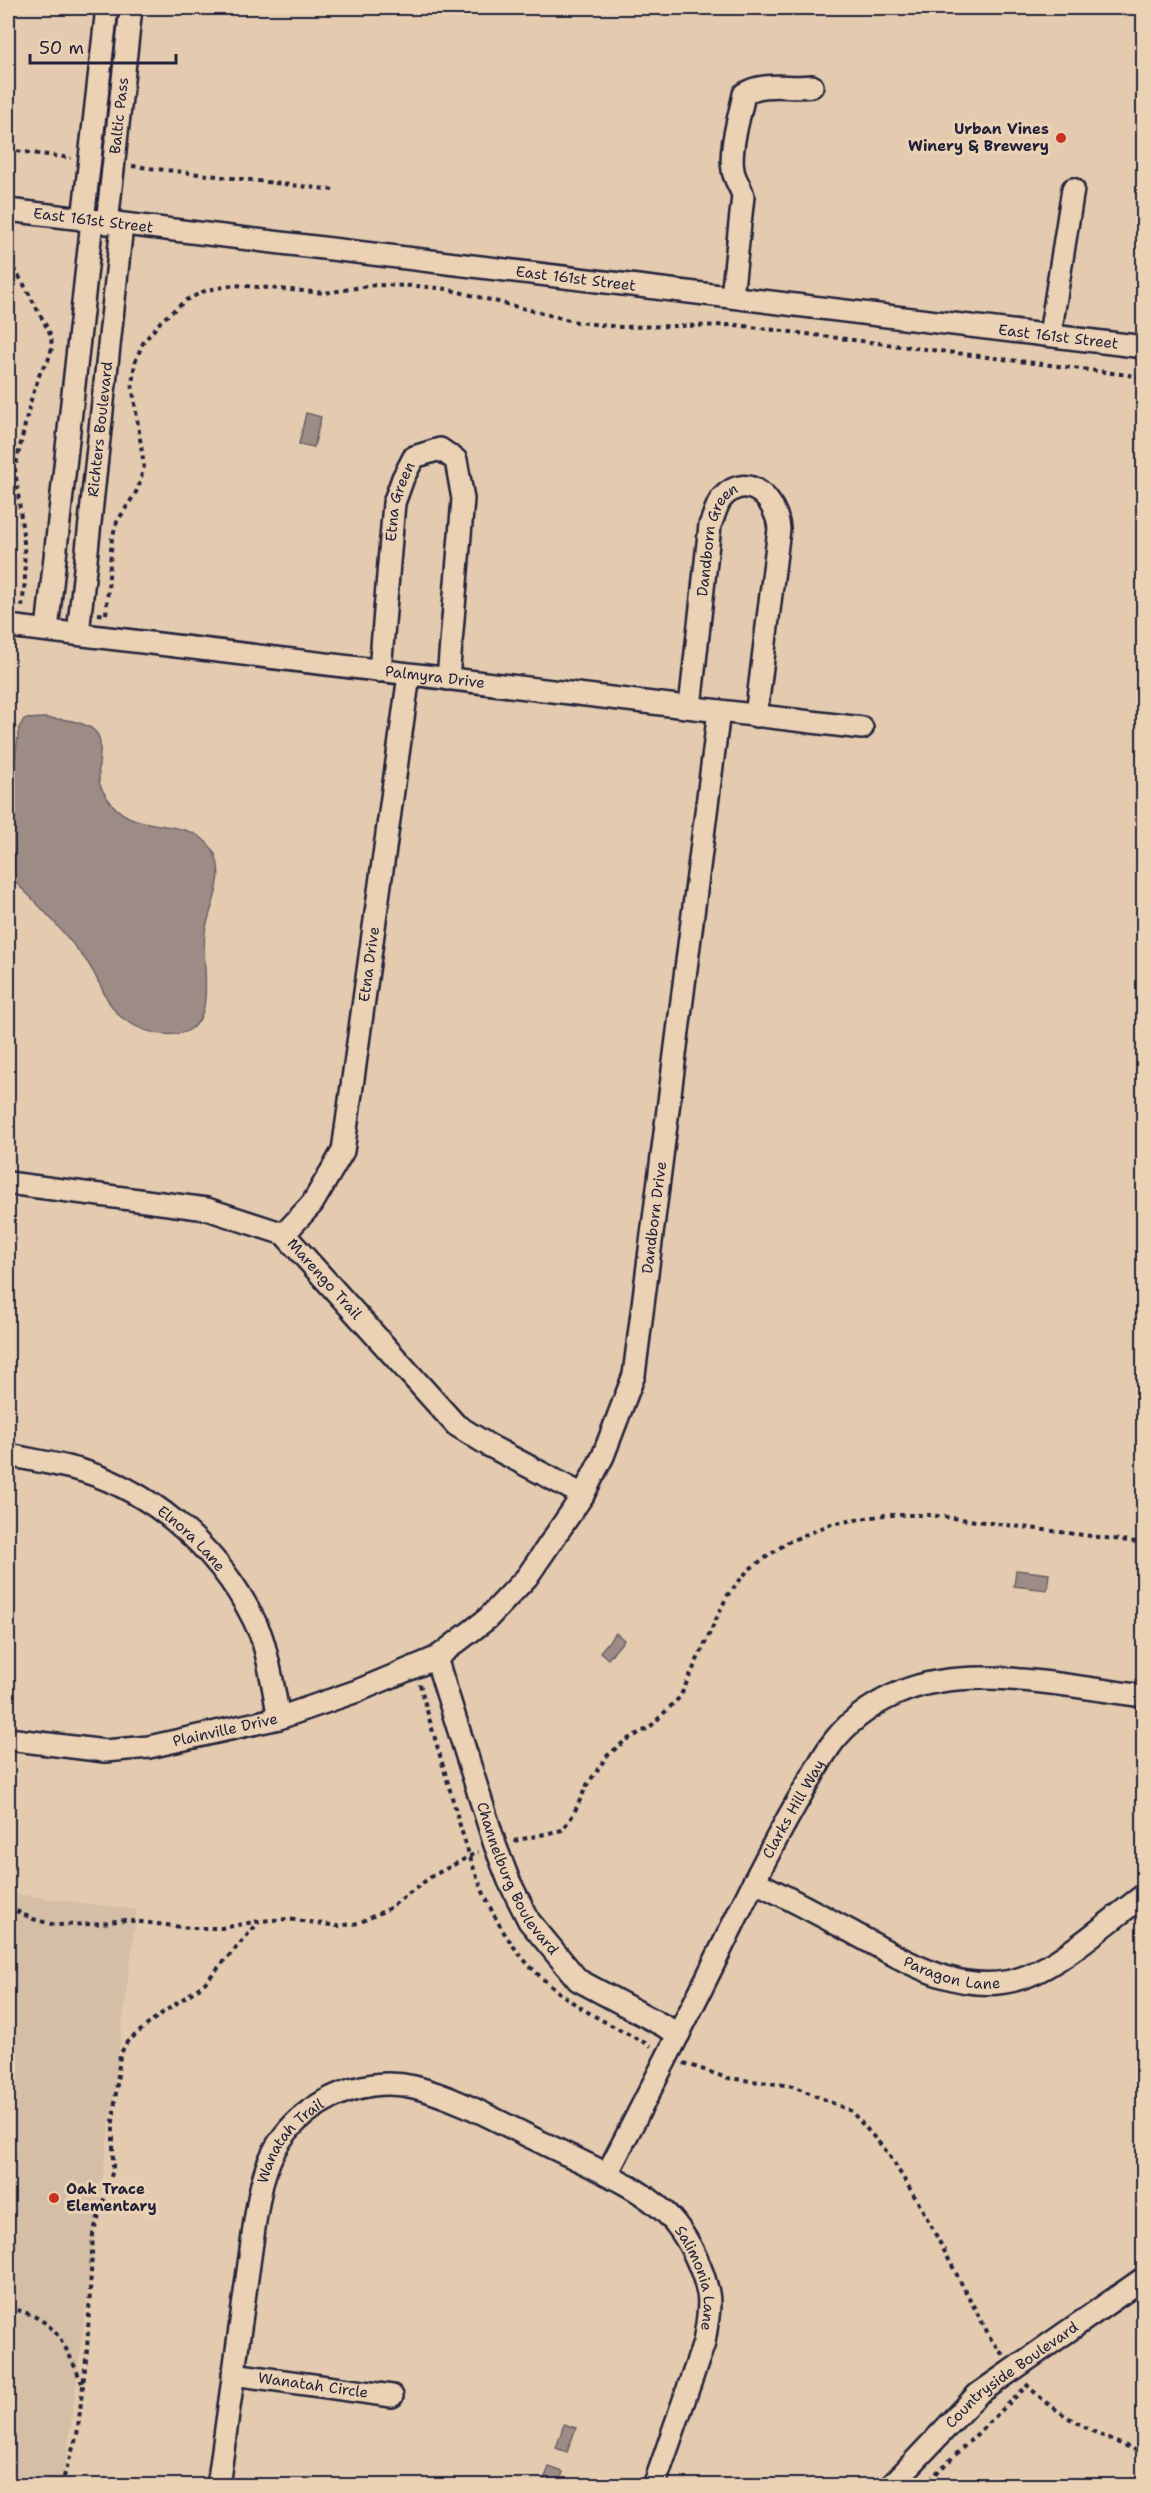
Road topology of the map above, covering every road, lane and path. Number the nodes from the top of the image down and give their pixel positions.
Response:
1 (107, 8) edge
2 (131, 8) edge
3 (812, 86) dead end
4 (8, 150) edge
5 (90, 161) junction
6 (114, 164) junction
7 (1073, 189) dead end
8 (334, 190) dead end
9 (8, 210) edge
10 (101, 222) junction
11 (8, 261) edge
12 (732, 297) junction
13 (1050, 335) junction
14 (1143, 347) edge
15 (1143, 377) edge
16 (81, 612) junction
17 (48, 620) junction
18 (8, 626) edge
19 (78, 634) junction
20 (380, 671) junction
21 (409, 675) junction
22 (447, 679) junction
23 (690, 707) junction
24 (719, 711) junction
25 (756, 716) junction
26 (862, 728) dead end
27 (8, 1183) edge
28 (284, 1234) junction
29 (8, 1455) edge
30 (583, 1495) junction
31 (1143, 1543) edge
32 (436, 1658) junction
33 (415, 1666) junction
34 (1143, 1696) edge
35 (279, 1718) junction
36 (8, 1739) edge
37 (495, 1845) junction
38 (468, 1856) junction
39 (754, 1881) junction
40 (1143, 1895) edge
41 (8, 1907) edge
42 (259, 1921) junction
43 (679, 2034) junction
44 (669, 2055) junction
45 (607, 2174) junction
46 (1143, 2278) edge
47 (8, 2308) edge
48 (1014, 2369) junction
49 (233, 2374) junction
50 (1037, 2379) dead end
51 (83, 2386) junction
52 (1028, 2386) junction
53 (392, 2396) dead end
54 (1143, 2453) edge
55 (61, 2486) edge
56 (218, 2486) edge
57 (654, 2486) edge
58 (891, 2486) edge
59 (923, 2486) edge

1 - 5 street, Baltic Pass
2 - 6 street, Baltic Pass
3 - 12 street
4 - 5 path
5 - 10 street, Baltic Pass
6 - 8 path
6 - 10 street, Baltic Pass
7 - 13 street
9 - 10 street, East 161st Street
10 - 12 street, East 161st Street
10 - 16 street, Richters Boulevard
10 - 17 street, Richters Boulevard
11 - 17 path
12 - 13 street, East 161st Street
13 - 14 street, East 161st Street
15 - 16 path
16 - 19 street, Richters Boulevard
17 - 18 street, Palmyra Drive
17 - 19 street, Palmyra Drive
19 - 20 street, Palmyra Drive
20 - 21 street, Palmyra Drive
20 - 22 street, Etna Green
21 - 22 street, Palmyra Drive
21 - 28 street, Etna Drive
22 - 23 street, Palmyra Drive
23 - 24 street, Palmyra Drive
23 - 25 street, Dandborn Green
24 - 25 street, Palmyra Drive
24 - 30 street, Dandborn Drive
25 - 26 street, Palmyra Drive
27 - 28 street, Marengo Trail
28 - 30 street, Marengo Trail
29 - 35 street, Elnora Lane
30 - 32 street, Dandborn Drive
31 - 37 path
32 - 33 street, Plainville Drive
32 - 37 street, Channelburg Boulevard
33 - 35 street, Plainville Drive
33 - 38 path
34 - 39 street, Clarks Hill Way
35 - 36 street, Plainville Drive
37 - 38 path
37 - 43 street, Channelburg Boulevard
38 - 42 path
38 - 44 path
39 - 40 street, Paragon Lane
39 - 43 street, Clarks Hill Way
41 - 42 path
42 - 51 path
43 - 44 street, Clarks Hill Way
44 - 45 street, Clarks Hill Way
44 - 48 path
45 - 49 street, Wanatah Trail
45 - 57 street, Salimonia Lane
46 - 48 street, Countryside Boulevard
47 - 51 path
48 - 52 path
48 - 58 street, Countryside Boulevard
49 - 53 street, Wanatah Circle
49 - 56 street, Wanatah Trail
50 - 52 path
51 - 55 path
52 - 54 path
52 - 59 path

